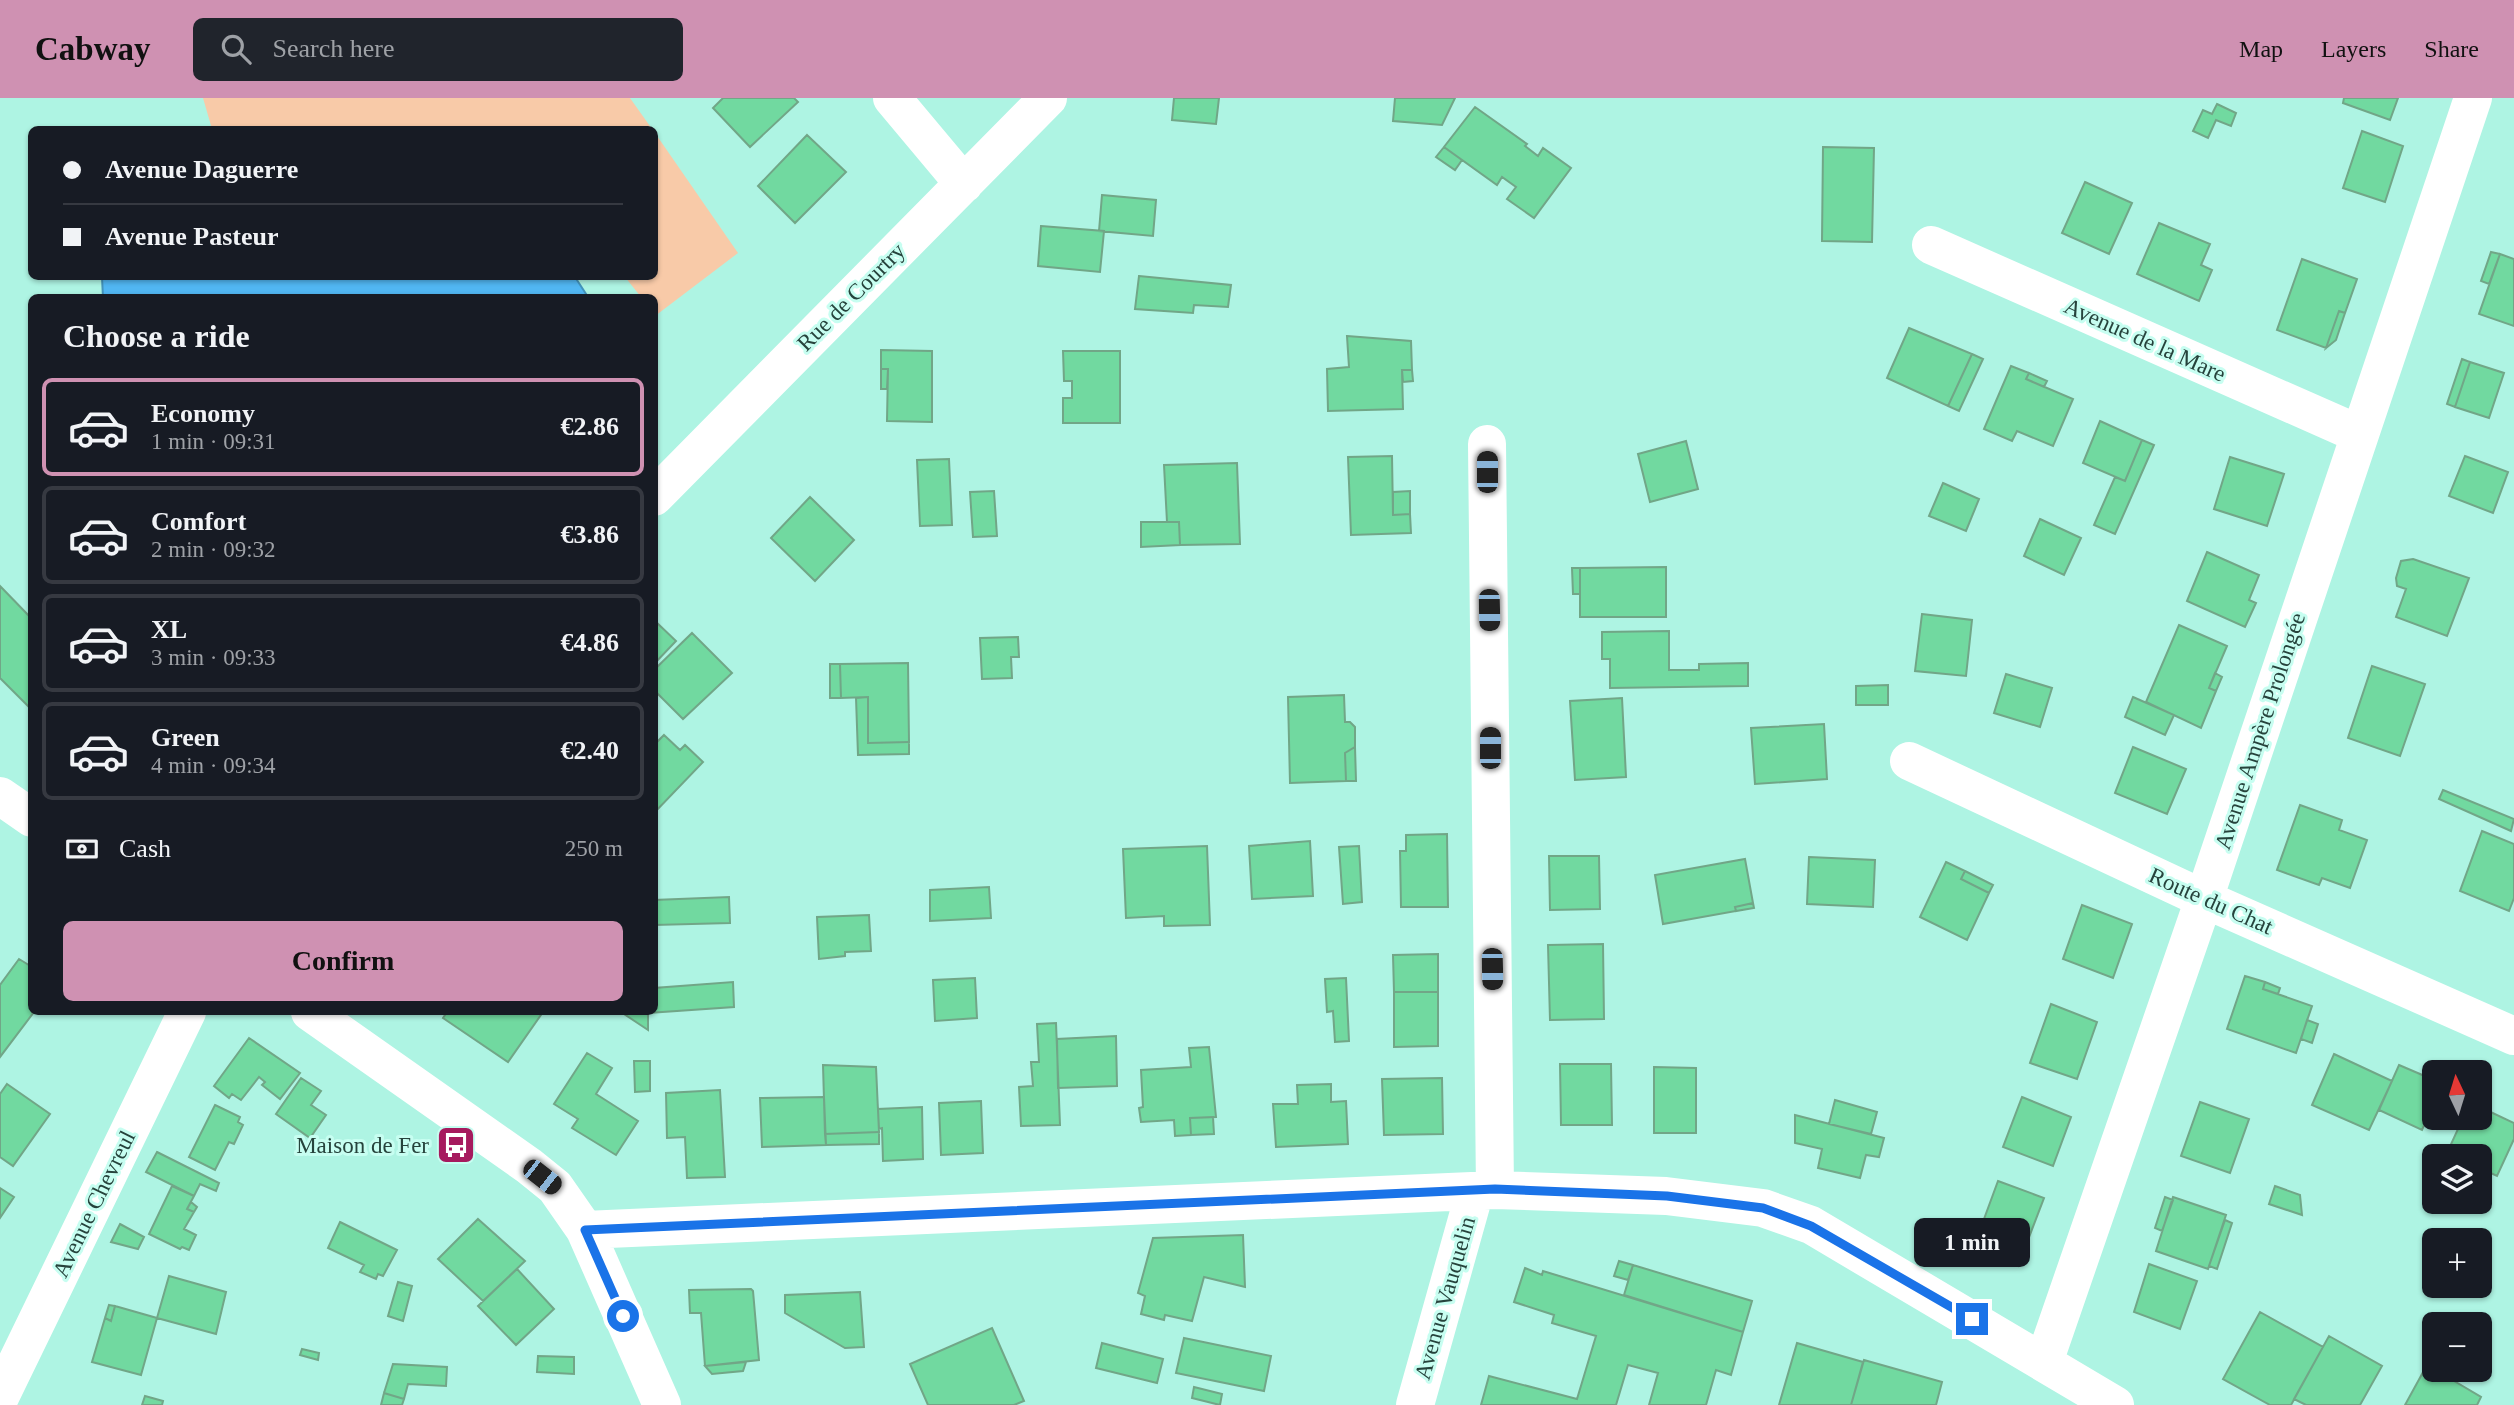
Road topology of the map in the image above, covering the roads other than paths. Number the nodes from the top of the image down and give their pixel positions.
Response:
1 (892, 98) edge
2 (1048, 98) edge
3 (2473, 98) edge
4 (964, 184) junction
5 (1931, 245) dead end
6 (2359, 435) junction
7 (1487, 444) dead end
8 (658, 493) edge
9 (1909, 761) dead end
10 (0, 796) edge
11 (28, 815) edge
12 (2204, 899) junction
13 (186, 1015) edge
14 (314, 1015) edge
15 (2514, 1036) edge
16 (1485, 1190) junction
17 (585, 1230) junction
18 (2044, 1362) junction
19 (0, 1397) edge
20 (662, 1405) edge
21 (1416, 1405) edge
22 (2115, 1405) edge

1 - 4 street
2 - 4 street, Rue de Courtry
3 - 6 street, Avenue Ampère Prolongée
4 - 8 street, Rue de Courtry
5 - 6 street, Avenue de la Mare
6 - 12 street, Avenue Ampère Prolongée
7 - 16 street, Avenue Vauquelin
9 - 12 street, Route du Chat
10 - 11 street
12 - 15 street, Route du Chat
12 - 18 street, Avenue Ampère Prolongée
13 - 19 street, Avenue Chevreul
14 - 17 street
16 - 17 street
16 - 18 street
16 - 21 street, Avenue Vauquelin
17 - 20 street
18 - 22 street

